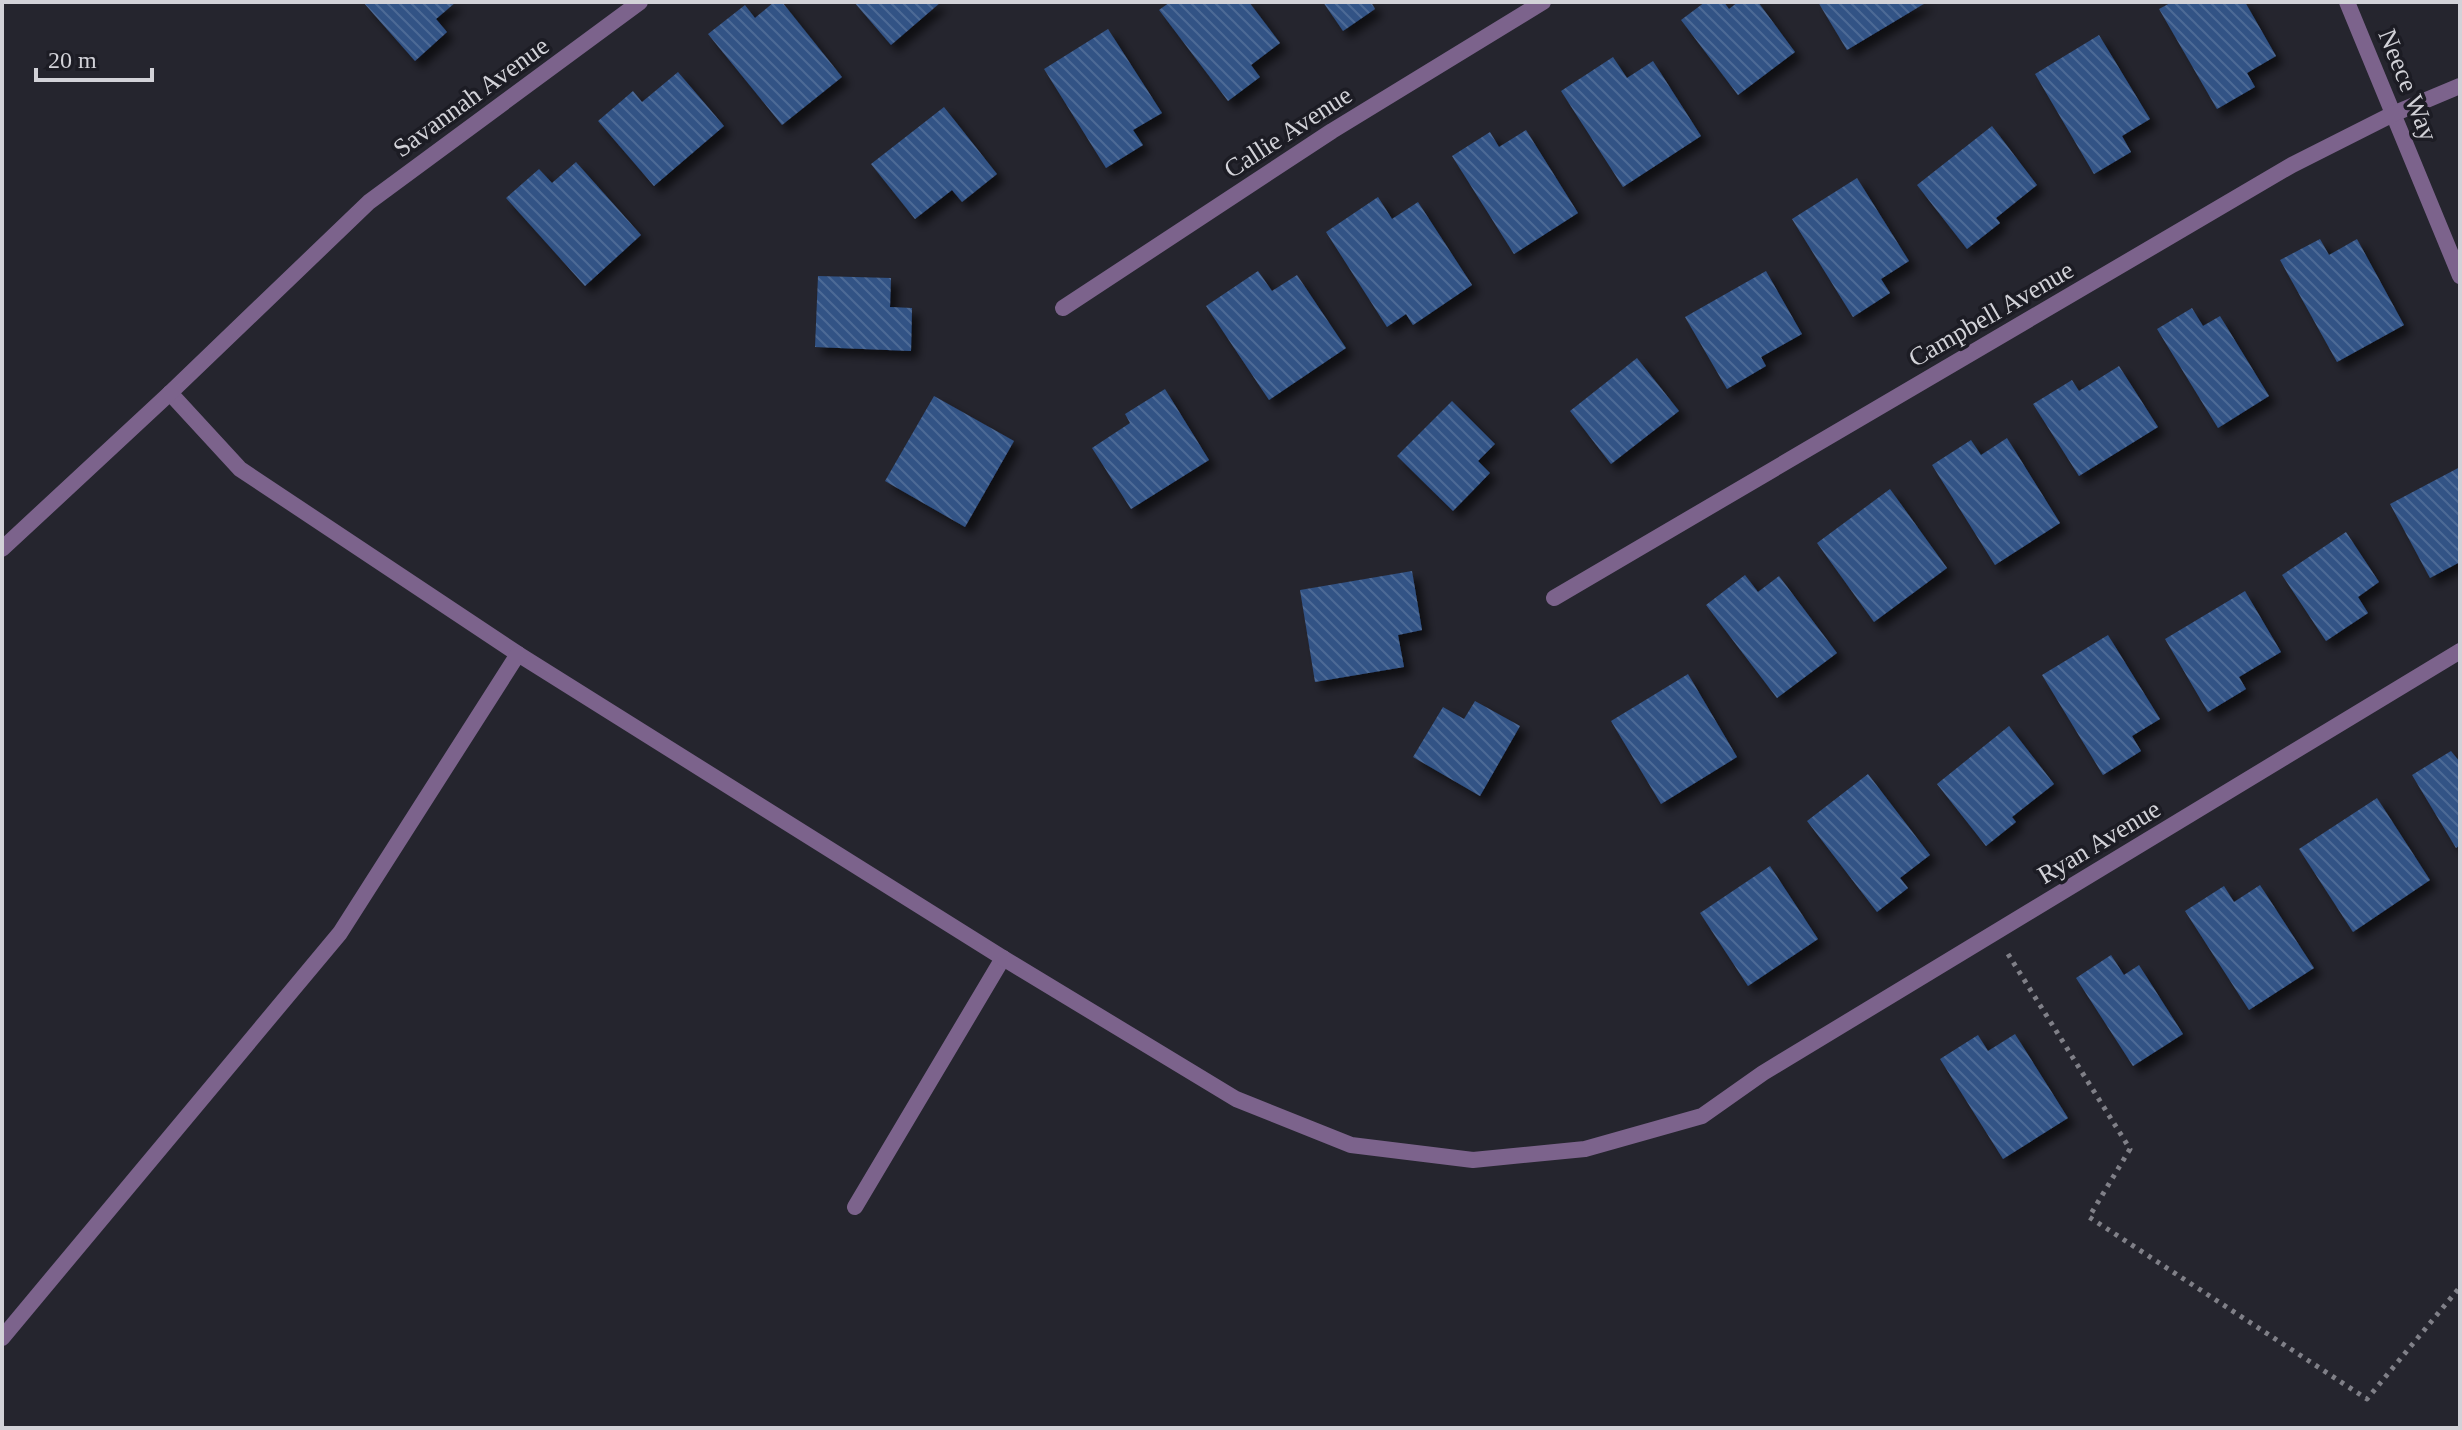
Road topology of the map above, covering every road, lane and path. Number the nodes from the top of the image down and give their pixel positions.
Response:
1 (640, 2) edge
2 (1543, 2) edge
3 (2347, 2) edge
4 (2460, 86) edge
5 (2393, 114) junction
6 (2460, 276) edge
7 (1063, 308) dead end
8 (170, 393) junction
9 (2, 549) edge
10 (1554, 598) dead end
11 (2460, 651) edge
12 (518, 654) junction
13 (1995, 933) junction
14 (1003, 958) junction
15 (855, 1207) dead end
16 (2460, 1287) edge
17 (2, 1338) edge

1 - 8 street, Savannah Avenue
2 - 7 street, Callie Avenue
3 - 5 street, Neece Way
4 - 5 street, Campbell Avenue
5 - 6 street, Neece Way
5 - 10 street, Campbell Avenue
8 - 9 street, Savannah Avenue
8 - 12 street, Ryan Avenue
11 - 13 street, Ryan Avenue
12 - 14 street, Ryan Avenue
12 - 17 street
13 - 14 street, Ryan Avenue
13 - 16 path
14 - 15 street

